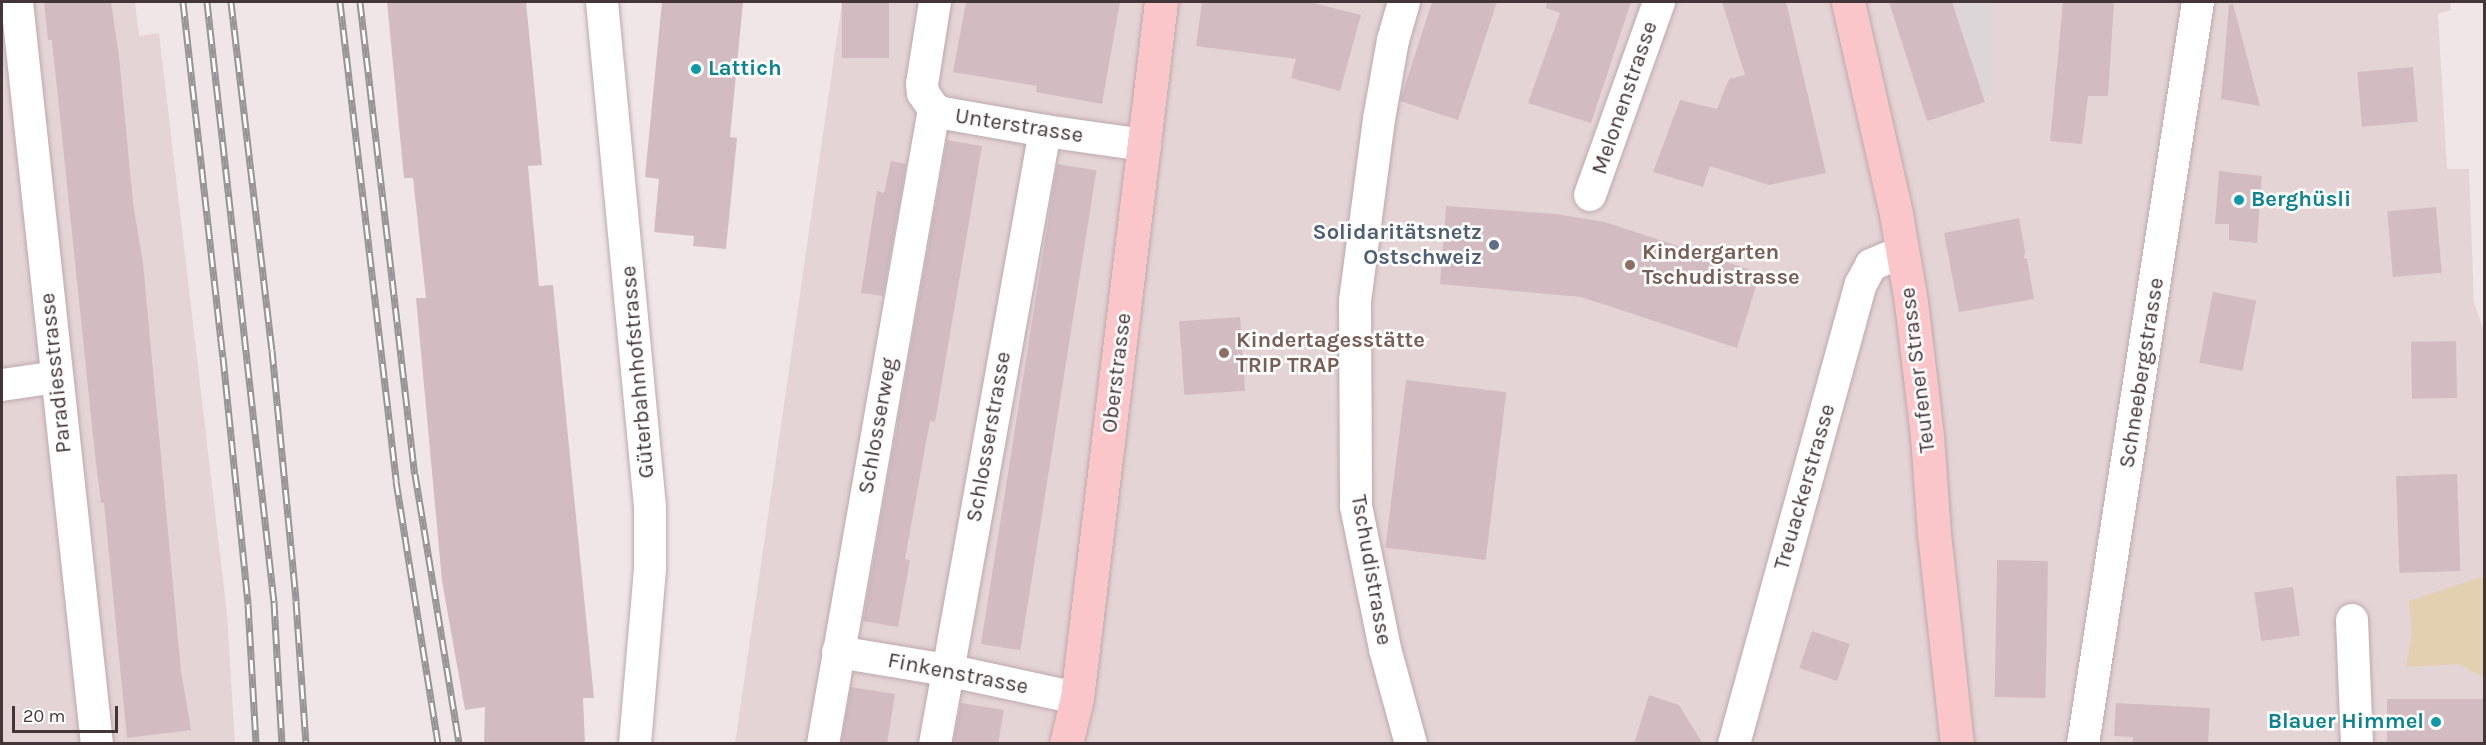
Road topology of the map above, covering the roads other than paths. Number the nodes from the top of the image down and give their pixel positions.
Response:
1 (17, 2) edge
2 (602, 2) edge
3 (935, 2) edge
4 (1161, 2) edge
5 (1404, 2) edge
6 (1659, 2) edge
7 (1848, 2) edge
8 (2198, 2) edge
9 (934, 109) junction
10 (1044, 131) junction
11 (1145, 145) junction
12 (1590, 195) dead end
13 (1902, 252) junction
14 (56, 377) junction
15 (2, 385) edge
16 (2352, 620) dead end
17 (838, 652) junction
18 (947, 670) junction
19 (1077, 698) junction
20 (97, 744) edge
21 (635, 744) edge
22 (823, 744) edge
23 (935, 744) edge
24 (1066, 744) edge
25 (1411, 744) edge
26 (1734, 744) edge
27 (1957, 744) edge
28 (2083, 744) edge
29 (2357, 744) edge

1 - 14 street, Paradiesstrasse
2 - 21 street, Güterbahnhofstrasse
3 - 9 street, Unterstrasse
4 - 11 street, Oberstrasse
5 - 25 street, Tschudistrasse
6 - 12 street, Melonenstrasse
7 - 13 street, Teufener Strasse
8 - 28 street, Schneebergstrasse
9 - 10 street, Unterstrasse
9 - 17 street, Schlosserweg
10 - 11 street, Unterstrasse
10 - 18 street, Schlosserstrasse
11 - 19 street, Oberstrasse
13 - 26 street, Treuackerstrasse
13 - 27 street, Teufener Strasse
14 - 15 street
14 - 20 street, Paradiesstrasse
16 - 29 street
17 - 18 street, Finkenstrasse
17 - 22 street, Schlosserweg
18 - 19 street, Finkenstrasse
18 - 23 street, Schlosserstrasse
19 - 24 street, Oberstrasse

